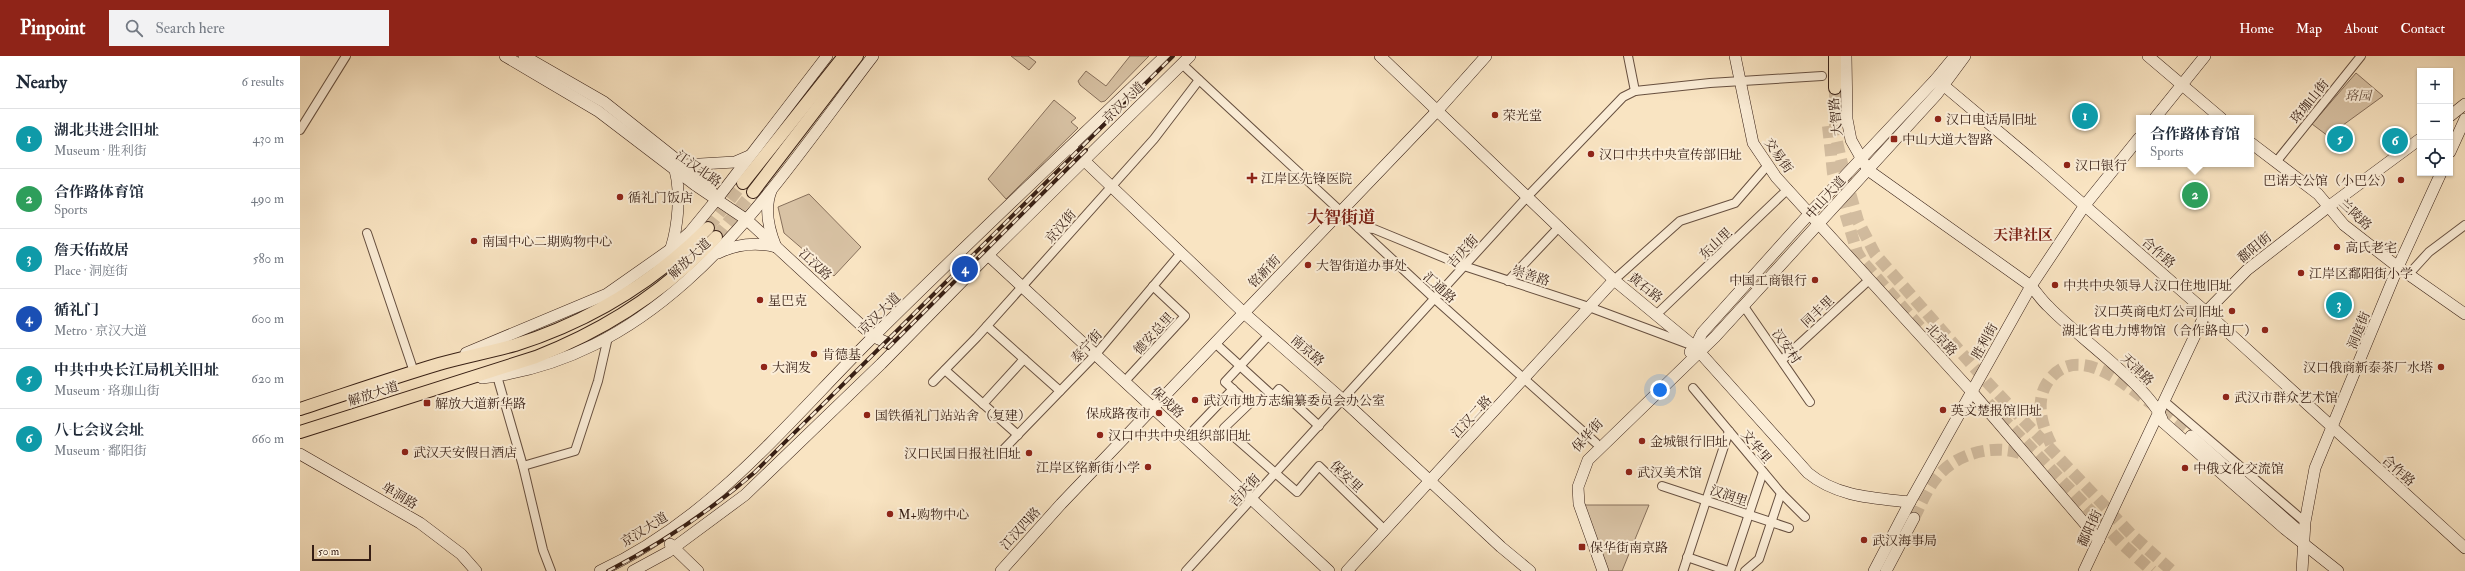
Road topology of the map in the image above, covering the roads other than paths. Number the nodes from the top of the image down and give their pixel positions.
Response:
1 (346, 56) edge
2 (505, 56) edge
3 (524, 56) edge
4 (827, 56) edge
5 (844, 56) edge
6 (857, 56) edge
7 (873, 56) edge
8 (1165, 56) edge
9 (1380, 56) edge
10 (1486, 56) edge
11 (1628, 56) edge
12 (1735, 56) edge
13 (1827, 56) edge
14 (1835, 56) edge
15 (1846, 56) edge
16 (1955, 56) edge
17 (1965, 56) edge
18 (2148, 56) edge
19 (2205, 56) edge
20 (2361, 56) edge
21 (1186, 60) edge
22 (1199, 80) junction
23 (1739, 81) junction
24 (1940, 82) junction
25 (1828, 83) junction
26 (2182, 84) junction
27 (1635, 91) junction
28 (2465, 104) edge
29 (1437, 111) junction
30 (2453, 114) edge
31 (2157, 115) edge
32 (2218, 115) edge
33 (2465, 119) edge
34 (300, 130) edge
35 (2419, 140) edge
36 (2136, 142) edge
37 (2254, 145) edge
38 (2453, 145) edge
39 (1070, 148) junction
40 (751, 154) junction
41 (1862, 158) junction
42 (1084, 159) junction
43 (2276, 162) junction
44 (1768, 165) junction
45 (679, 167) junction
46 (1868, 170) junction
47 (2440, 176) edge
48 (743, 183) tunnel mouth
49 (1111, 185) junction
50 (774, 186) junction
51 (1788, 189) junction
52 (753, 192) tunnel mouth
53 (1527, 197) junction
54 (717, 199) junction
55 (2085, 205) junction
56 (2328, 207) junction
57 (1341, 211) junction
58 (1810, 213) junction
59 (747, 220) junction
60 (1818, 225) junction
61 (2465, 225) edge
62 (1559, 227) junction
63 (1359, 228) junction
64 (367, 233) dead end
65 (776, 247) junction
66 (671, 249) junction
67 (1181, 253) junction
68 (714, 255) junction
69 (988, 255) junction
70 (1464, 266) junction
71 (2398, 267) junction
72 (2408, 275) junction
73 (1614, 280) junction
74 (1869, 280) junction
75 (1508, 281) junction
76 (1022, 286) junction
77 (1153, 286) junction
78 (2031, 286) junction
79 (1435, 299) junction
80 (1743, 305) junction
81 (1589, 307) junction
82 (2206, 312) junction
83 (1244, 313) junction
84 (1657, 314) junction
85 (2465, 314) edge
86 (987, 326) junction
87 (1269, 335) junction
88 (608, 337) junction
89 (874, 337) junction
90 (1215, 343) junction
91 (897, 347) junction
92 (1698, 349) junction
93 (1096, 354) junction
94 (1024, 359) junction
95 (1782, 360) junction
96 (438, 364) junction
97 (1240, 367) junction
98 (945, 370) junction
99 (414, 372) junction
100 (497, 376) junction
101 (1524, 378) junction
102 (455, 381) junction
103 (1125, 381) junction
104 (933, 382) dead end
105 (1693, 388) dead end
106 (1233, 389) junction
107 (1060, 391) junction
108 (1972, 392) junction
109 (1343, 400) junction
110 (1810, 402) dead end
111 (983, 404) junction
112 (2162, 406) junction
113 (1153, 407) junction
114 (300, 409) edge
115 (1319, 426) junction
116 (2332, 429) junction
117 (1729, 431) junction
118 (300, 432) edge
119 (1018, 435) junction
120 (2191, 436) tunnel mouth
121 (1186, 438) junction
122 (1596, 443) junction
123 (1003, 450) dead end
124 (300, 454) edge
125 (524, 466) junction
126 (1763, 472) junction
127 (1275, 474) junction
128 (1430, 481) junction
129 (1662, 486) dead end
130 (1781, 493) junction
131 (1251, 500) junction
132 (1706, 500) junction
133 (1910, 502) junction
134 (1061, 504) joint
135 (1748, 514) junction
136 (1805, 517) dead end
137 (1914, 518) tunnel mouth
138 (1771, 522) junction
139 (2305, 522) junction
140 (1788, 528) dead end
141 (1385, 530) junction
142 (662, 537) junction
143 (2098, 540) junction
144 (2305, 543) junction
145 (674, 548) junction
146 (2465, 548) edge
147 (1687, 557) junction
148 (476, 571) edge
149 (551, 571) edge
150 (600, 571) edge
151 (633, 571) edge
152 (698, 571) edge
153 (1001, 571) edge
154 (1186, 571) edge
155 (1329, 571) edge
156 (1347, 571) edge
157 (1530, 571) edge
158 (1597, 571) edge
159 (1603, 571) edge
160 (1683, 571) edge
161 (1729, 571) edge
162 (1745, 571) edge
163 (1874, 571) edge
164 (1886, 571) edge
165 (2084, 571) edge
166 (2302, 571) edge
167 (2338, 571) edge

1 - 34 street
2 - 45 street, 江汉北路
3 - 45 street, 江汉北路
4 - 40 street, 解放大道
5 - 48 main road
6 - 52 main road
7 - 50 street, 解放大道
8 - 39 street, 京汉大道
9 - 29 street, 黄石路
10 - 29 street, 铭新街
11 - 27 street
12 - 23 street, 交易街
13 - 25 main road, 大智路
14 - 25 main road, 大智路
15 - 41 street, 大智路
16 - 24 street, 中山大道
17 - 24 street, 中山大道
18 - 26 street
19 - 26 street
20 - 43 street, 珞珈山街
21 - 22 street, 汇通路
21 - 42 street, 京汉大道
22 - 49 street, 京汉街
22 - 57 street, 汇通路
23 - 25 street, 吉庆街
23 - 27 street, 吉庆街
23 - 44 street, 交易街
24 - 41 street, 中山大道
24 - 46 street, 中山大道
24 - 55 street, 合作路
26 - 31 street
26 - 32 street
27 - 53 street, 吉庆街
28 - 30 street
29 - 53 street, 黄石路
29 - 57 street, 铭新街
33 - 38 street
35 - 56 street, 鄱阳街
36 - 55 street, 胜利街
37 - 43 street, 兰陵路
39 - 42 street, 南京路
39 - 89 street, 京汉大道
40 - 45 street
40 - 54 street, 解放大道
41 - 46 street, 大智路
41 - 58 street, 中山大道
42 - 49 street, 南京路
42 - 69 street, 京汉大道
43 - 56 street, 兰陵路
44 - 51 street, 交易街
44 - 73 street
45 - 54 street, 江汉北路
45 - 66 street
46 - 60 street, 中山大道
46 - 78 street, 天津路
47 - 71 street, 洞庭街
49 - 67 street, 南京路
49 - 76 street, 京汉街
50 - 59 street, 解放大道
50 - 65 street
51 - 58 street, 交易街
51 - 84 street, 东山里
53 - 62 street, 黄石路
53 - 70 street, 吉庆街
54 - 59 street, 江汉路
54 - 66 street, 解放大道
55 - 78 street, 胜利街
55 - 82 street, 合作路
56 - 71 street, 兰陵路
56 - 82 street, 鄱阳街
57 - 63 street, 汇通路
57 - 83 street, 铭新街
58 - 60 street, 北京路
58 - 92 street, 中山大道
59 - 65 street, 江汉路
59 - 68 street, 解放大道
60 - 74 street, 北京路
60 - 80 street, 中山大道
61 - 72 street
62 - 73 street, 黄石路
62 - 75 street
63 - 70 street, 崇善路
63 - 79 street, 汇通路
64 - 99 street
65 - 68 street
65 - 89 street, 江汉路
66 - 96 street, 解放大道
67 - 77 street, 泰宁街
67 - 83 street, 南京路
68 - 88 street, 解放大道
69 - 76 street, 保成路
69 - 91 street, 京汉大道
70 - 75 street, 崇善路
70 - 79 street, 吉庆街
71 - 72 street, 兰陵路
71 - 116 street, 洞庭街
72 - 85 street, 兰陵路
73 - 81 street, 江汉二路
73 - 84 street, 黄石路
74 - 95 street, 同丰里
74 - 108 street, 北京路
75 - 81 street, 崇善路
76 - 86 street, 京汉街
76 - 93 street, 保成路
77 - 93 street, 泰宁街
77 - 103 street, 德安总里
78 - 108 street, 胜利街
78 - 112 street, 天津路
79 - 101 street, 汇通路
79 - 109 street, 吉庆街
80 - 92 street, 中山大道
80 - 95 street, 汉安村
81 - 92 street, 崇善路
81 - 101 street, 江汉二路
82 - 112 street, 鄱阳街
82 - 116 street, 合作路
83 - 87 street, 南京路
83 - 90 street, 铭新街
84 - 92 street, 黄石路
86 - 94 street
86 - 98 street, 京汉街
87 - 97 street
87 - 109 street, 南京路
88 - 100 street, 解放大道
88 - 125 street
89 - 91 street, 江汉路
89 - 142 street, 京汉大道
90 - 97 street
90 - 113 street, 铭新街
91 - 145 street, 京汉大道
92 - 122 street, 保华街
92 - 133 street, 黄石路
92 - 159 street, 保华街
93 - 103 street, 保成路
93 - 107 street, 泰宁街
94 - 107 street
94 - 111 street
95 - 110 street, 汉安村
96 - 99 main road, 解放大道
96 - 102 main road, 解放大道
97 - 106 street
97 - 115 street
98 - 104 street, 京汉街
98 - 111 street
99 - 114 main road, 解放大道
100 - 102 street, 解放大道
100 - 125 street
101 - 122 street, 汇通路
101 - 128 street, 江汉二路
102 - 118 main road, 解放大道
103 - 113 street, 保成路
105 - 117 street, 文华里
106 - 121 street
106 - 127 street
107 - 119 street, 泰宁街
108 - 133 street, 胜利街
108 - 143 street, 北京路
109 - 115 street, 吉庆街
109 - 128 street, 南京路
111 - 119 street
112 - 139 street
112 - 143 street, 鄱阳街
112 - 144 street, 天津路
113 - 121 street, 保成路
113 - 134 street, 铭新街
115 - 127 street, 吉庆街
116 - 139 street, 洞庭街
116 - 146 street, 合作路
117 - 126 street, 文华里
117 - 132 street
119 - 123 street, 泰宁街
120 - 144 street
121 - 131 street, 保成路
122 - 158 street, 保华街
124 - 148 street, 单洞路
125 - 149 street
126 - 130 street, 文华里
126 - 135 street
127 - 131 street, 吉庆街
127 - 141 street, 保安里
128 - 141 street, 江汉二路
128 - 157 street, 南京路
129 - 132 street, 汉润里
130 - 136 street, 文华里
130 - 138 street
131 - 154 street, 吉庆街
131 - 155 street, 保成路
132 - 135 street, 汉润里
132 - 147 street
133 - 163 street, 胜利街
134 - 153 street, 江汉四路
135 - 138 street, 汉润里
135 - 161 street
137 - 164 street
138 - 140 street, 汉润里
138 - 162 street
139 - 144 street, 洞庭街
141 - 156 street, 江汉二路
142 - 145 street
142 - 150 street, 京汉大道
143 - 165 street, 鄱阳街
144 - 166 street, 洞庭街
144 - 167 street, 天津路
145 - 151 street, 京汉大道
145 - 152 street
147 - 160 street
147 - 161 street

